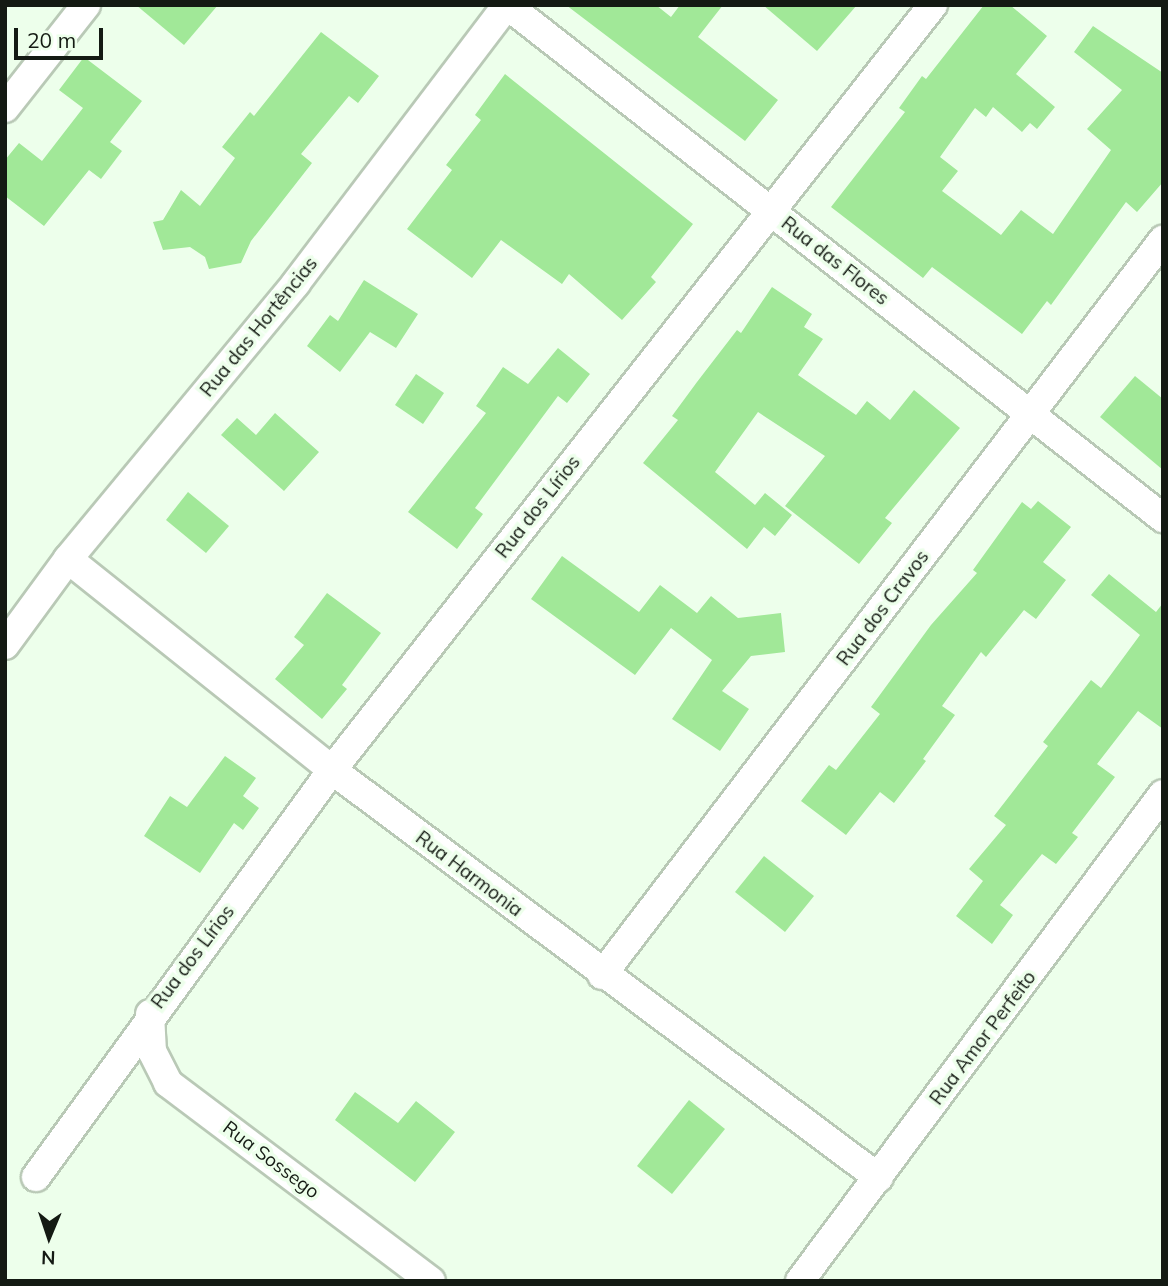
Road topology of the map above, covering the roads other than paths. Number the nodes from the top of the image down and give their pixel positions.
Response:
1 (86, 5) edge
2 (507, 5) edge
3 (933, 5) edge
4 (5, 108) edge
5 (771, 211) junction
6 (1163, 240) edge
7 (1030, 415) junction
8 (1163, 518) edge
9 (68, 559) junction
10 (5, 645) edge
11 (332, 769) junction
12 (1163, 794) edge
13 (601, 975) junction
14 (150, 1014) junction
15 (36, 1177) dead end
16 (879, 1178) junction
17 (431, 1281) edge
18 (800, 1281) edge

1 - 4 street
2 - 5 street, Rua das Flores
2 - 9 street, Rua das Hortências
3 - 5 street, Rua dos Lírios
5 - 7 street, Rua das Flores
5 - 11 street, Rua dos Lírios
6 - 7 street, Rua dos Cravos
7 - 8 street, Rua das Flores
7 - 13 street, Rua dos Cravos
9 - 10 street, Rua das Hortências
9 - 11 street, Rua Harmonia
11 - 13 street, Rua Harmonia
11 - 14 street, Rua dos Lírios
12 - 16 street, Rua Amor Perfeito
13 - 16 street, Rua Harmonia
14 - 15 street, Rua dos Lírios
14 - 17 street, Rua Sossego
16 - 18 street, Rua Amor Perfeito

